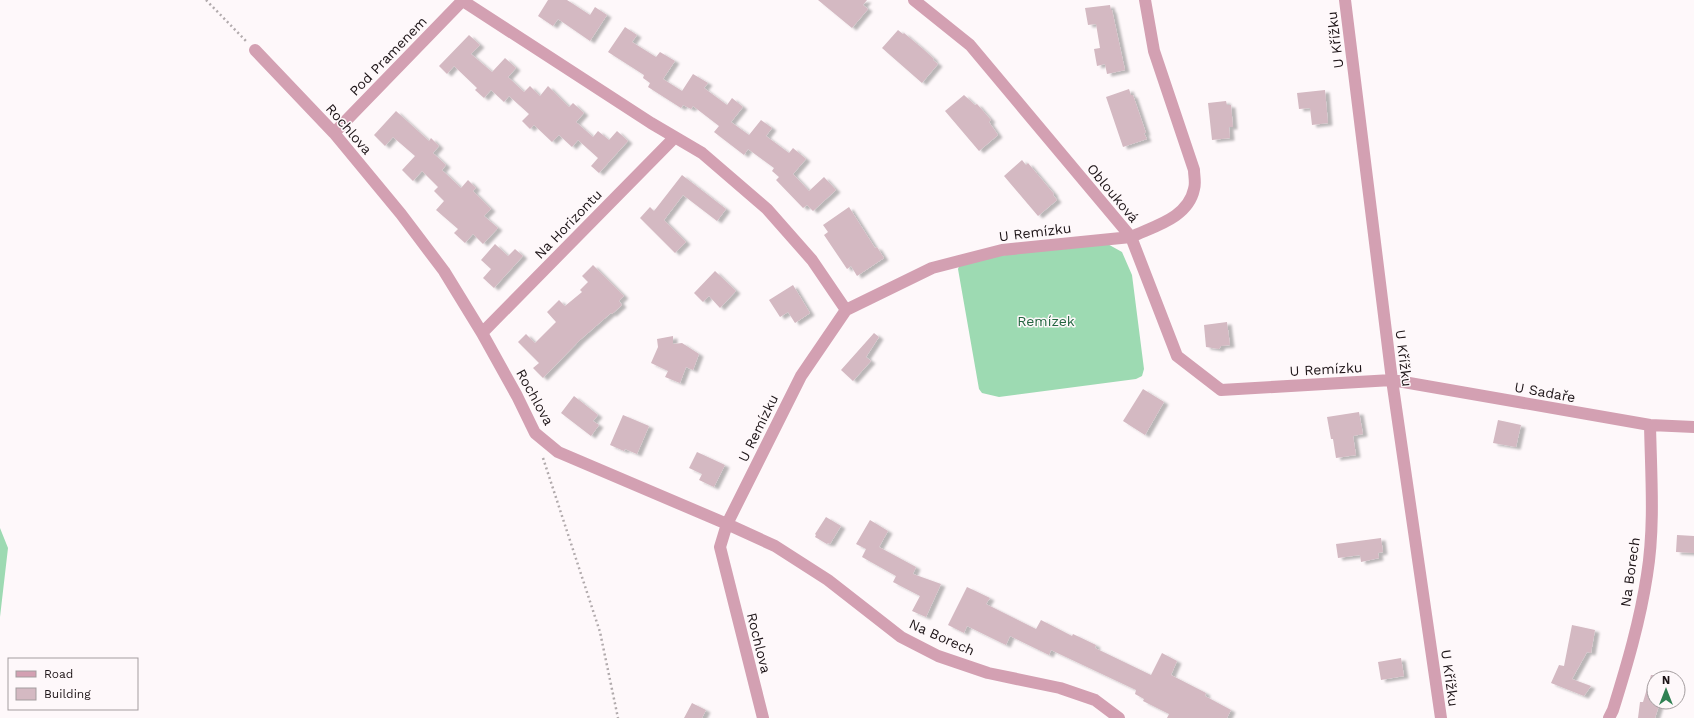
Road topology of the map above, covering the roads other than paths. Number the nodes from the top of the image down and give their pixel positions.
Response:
1 (463, 0) edge
2 (914, 0) edge
3 (1145, 0) edge
4 (1345, 0) edge
5 (255, 50) road end
6 (334, 133) junction
7 (675, 137) junction
8 (1130, 237) junction
9 (846, 310) junction
10 (482, 333) junction
11 (1392, 380) junction
12 (1650, 426) junction
13 (1694, 427) edge
14 (727, 524) junction
15 (763, 718) edge
16 (1119, 718) edge
17 (1441, 718) edge
18 (1609, 718) edge

1 - 6 street, Pod Pramenem
1 - 7 street
2 - 8 street, Oblouková
3 - 8 street, Oblouková
4 - 11 street, U Křížku
5 - 6 street, Rochlova
6 - 10 street, Rochlova
7 - 9 street
7 - 10 street, Na Horizontu
8 - 9 street, U Remízku
8 - 11 street, U Remízku
9 - 14 street, U Remízku
10 - 14 street, Rochlova
11 - 12 street, U Sadaře
11 - 17 street, U Křížku
12 - 13 street, U Sadaře
12 - 18 street, Na Borech
14 - 15 street, Rochlova
14 - 16 street, Na Borech

